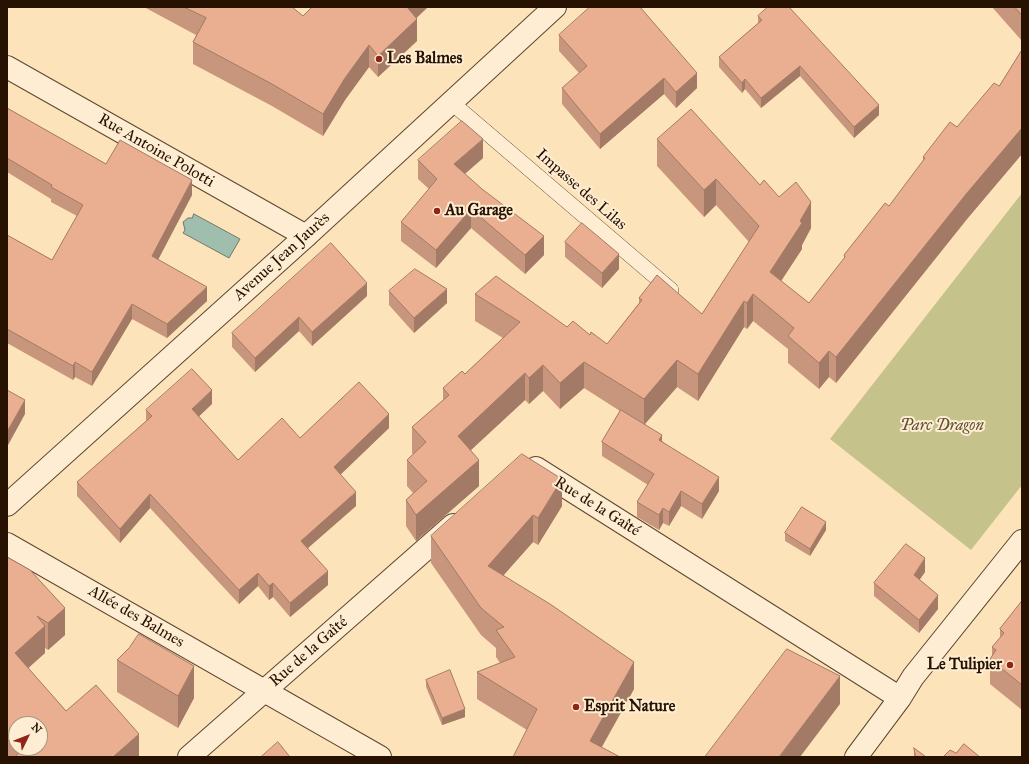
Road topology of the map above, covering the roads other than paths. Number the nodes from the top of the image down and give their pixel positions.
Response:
1 (556, 7) edge
2 (7, 67) edge
3 (452, 103) junction
4 (306, 236) junction
5 (681, 298) edge
6 (514, 472) edge
7 (7, 505) edge
8 (467, 514) edge
9 (1022, 541) edge
10 (7, 544) edge
11 (265, 691) junction
12 (900, 698) junction
13 (189, 757) edge
14 (380, 757) edge
15 (856, 757) edge

1 - 3 street, Avenue Jean Jaurès
2 - 4 street, Rue Antoine Polotti
3 - 4 street, Avenue Jean Jaurès
3 - 5 lane, Impasse des Lilas
4 - 7 street, Avenue Jean Jaurès
6 - 12 street, Rue de la Gaîté
8 - 11 street, Rue de la Gaîté
9 - 12 street
10 - 11 street, Allée des Balmes
11 - 13 street, Rue de la Gaîté
11 - 14 street, Allée des Balmes
12 - 15 street

